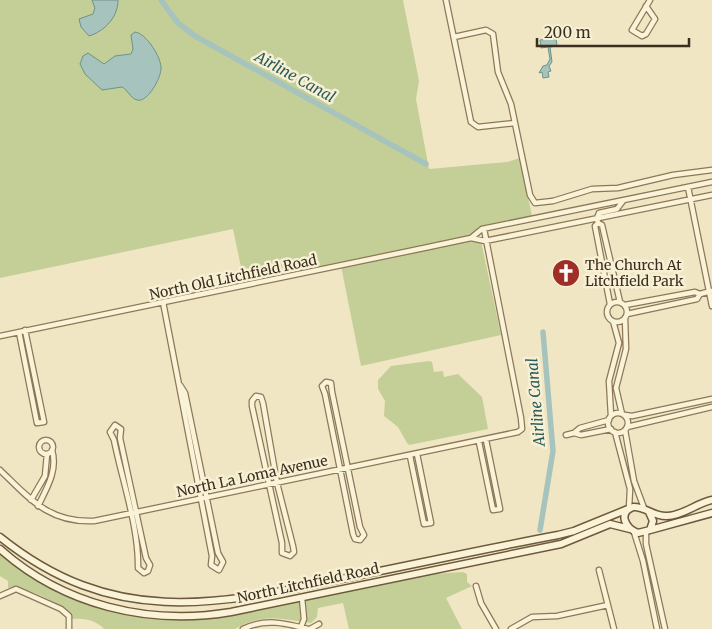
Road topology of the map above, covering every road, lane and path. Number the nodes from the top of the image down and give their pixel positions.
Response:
1 (446, 0) edge
2 (650, 0) edge
3 (646, 6) junction
4 (454, 37) junction
5 (515, 123) junction
6 (712, 170) edge
7 (712, 182) edge
8 (688, 188) junction
9 (712, 195) edge
10 (690, 199) junction
11 (623, 201) junction
12 (597, 220) junction
13 (484, 229) junction
14 (471, 238) junction
15 (485, 241) junction
16 (711, 291) edge
17 (700, 294) junction
18 (163, 302) junction
19 (620, 302) junction
20 (610, 304) junction
21 (625, 305) junction
22 (712, 306) edge
23 (626, 316) junction
24 (613, 321) junction
25 (25, 330) junction
26 (19, 332) junction
27 (0, 336) edge
28 (32, 367) junction
29 (26, 369) junction
30 (180, 386) junction
31 (38, 395) junction
32 (32, 396) junction
33 (712, 399) edge
34 (712, 407) edge
35 (623, 414) junction
36 (610, 418) junction
37 (338, 422) junction
38 (331, 424) junction
39 (626, 429) junction
40 (613, 431) junction
41 (574, 433) junction
42 (566, 435) dead end
43 (268, 438) junction
44 (260, 439) junction
45 (486, 440) junction
46 (479, 442) junction
47 (196, 446) junction
48 (189, 447) junction
49 (52, 450) junction
50 (47, 454) junction
51 (417, 454) junction
52 (410, 456) junction
53 (126, 466) junction
54 (120, 468) junction
55 (347, 468) junction
56 (341, 469) junction
57 (0, 470) edge
58 (493, 475) junction
59 (45, 476) junction
60 (51, 477) junction
61 (486, 477) junction
62 (277, 483) junction
63 (270, 484) junction
64 (425, 490) junction
65 (417, 491) junction
66 (207, 497) junction
67 (200, 499) junction
68 (31, 500) junction
69 (712, 500) edge
70 (355, 505) junction
71 (38, 506) junction
72 (349, 507) junction
73 (628, 508) junction
74 (646, 510) junction
75 (136, 512) junction
76 (712, 513) edge
77 (130, 514) junction
78 (285, 520) junction
79 (278, 521) junction
80 (632, 531) junction
81 (648, 531) junction
82 (214, 534) junction
83 (208, 535) junction
84 (0, 538) edge
85 (143, 547) junction
86 (137, 548) junction
87 (0, 549) edge
88 (599, 570) dead end
89 (476, 586) dead end
90 (0, 596) edge
91 (302, 598) junction
92 (608, 605) junction
93 (318, 624) dead end
94 (301, 627) junction
95 (68, 629) edge
96 (243, 629) edge
97 (309, 629) edge
98 (496, 629) edge
99 (511, 629) edge
100 (614, 629) edge
101 (657, 629) edge
102 (665, 629) edge

1 - 4 street
2 - 3 street
3 - 3 street
4 - 5 street
4 - 5 street
5 - 6 street
7 - 8 street, North Old Litchfield Road
8 - 10 street
8 - 11 street, North Old Litchfield Road
9 - 10 street, North Old Litchfield Road
10 - 12 street, North Old Litchfield Road
10 - 16 street
11 - 12 street
11 - 13 street, North Old Litchfield Road
12 - 15 street, North Old Litchfield Road
12 - 19 street
12 - 20 street
13 - 14 street, North Old Litchfield Road
13 - 15 street
14 - 15 street, North Old Litchfield Road
14 - 18 street, North Old Litchfield Road
15 - 45 street, North La Loma Avenue
16 - 17 street
16 - 22 street
17 - 21 street
17 - 23 street
18 - 25 street, North Old Litchfield Road
18 - 30 street
19 - 20 street
19 - 21 street
20 - 24 street
21 - 23 street
23 - 24 street
23 - 35 street
24 - 36 street
25 - 26 street, North Old Litchfield Road
25 - 28 street
26 - 27 street, North Old Litchfield Road
26 - 29 street
28 - 29 street
28 - 31 street
29 - 32 street
30 - 47 street
30 - 48 street
31 - 32 street
31 - 32 street
33 - 35 street
34 - 39 street
35 - 36 street
35 - 39 street
36 - 40 street
36 - 41 street
37 - 38 street
37 - 38 street
37 - 55 street
38 - 56 street
39 - 40 street
39 - 74 street
40 - 41 street
40 - 73 street
41 - 42 street
43 - 44 street
43 - 44 street
43 - 62 street
44 - 63 street
45 - 46 street, North La Loma Avenue
45 - 58 street
46 - 51 street, North La Loma Avenue
46 - 61 street
47 - 48 street
47 - 66 street
48 - 67 street
49 - 50 street
49 - 50 street
49 - 60 street
50 - 59 street
51 - 52 street, North La Loma Avenue
51 - 64 street
52 - 55 street, North La Loma Avenue
52 - 65 street
53 - 54 street
53 - 54 street
53 - 75 street
54 - 77 street
55 - 56 street, North La Loma Avenue
55 - 70 street
56 - 62 street, North La Loma Avenue
56 - 72 street
57 - 68 street, North La Loma Avenue
58 - 61 street
58 - 61 street
59 - 60 street
59 - 68 street
60 - 71 street
62 - 63 street, North La Loma Avenue
62 - 78 street
63 - 66 street, North La Loma Avenue
63 - 79 street
64 - 65 street
64 - 65 street
66 - 67 street, North La Loma Avenue
66 - 82 street
67 - 75 street, North La Loma Avenue
67 - 83 street
68 - 71 street, North La Loma Avenue
69 - 74 main road
70 - 72 street
70 - 72 street
71 - 77 street, North La Loma Avenue
73 - 74 main road
73 - 80 main road
73 - 84 main road, North Litchfield Road
74 - 81 main road
75 - 77 street, North La Loma Avenue
75 - 85 street
76 - 81 main road
77 - 86 street
78 - 79 street
78 - 79 street
80 - 81 main road
80 - 91 main road, North Litchfield Road
80 - 101 street
81 - 102 street
82 - 83 street
82 - 83 street
85 - 86 street
85 - 86 street
87 - 91 main road, North Litchfield Road
88 - 92 street
89 - 98 street
90 - 95 street
91 - 94 street
92 - 99 street
92 - 100 street
93 - 97 street
94 - 96 street
94 - 97 street

